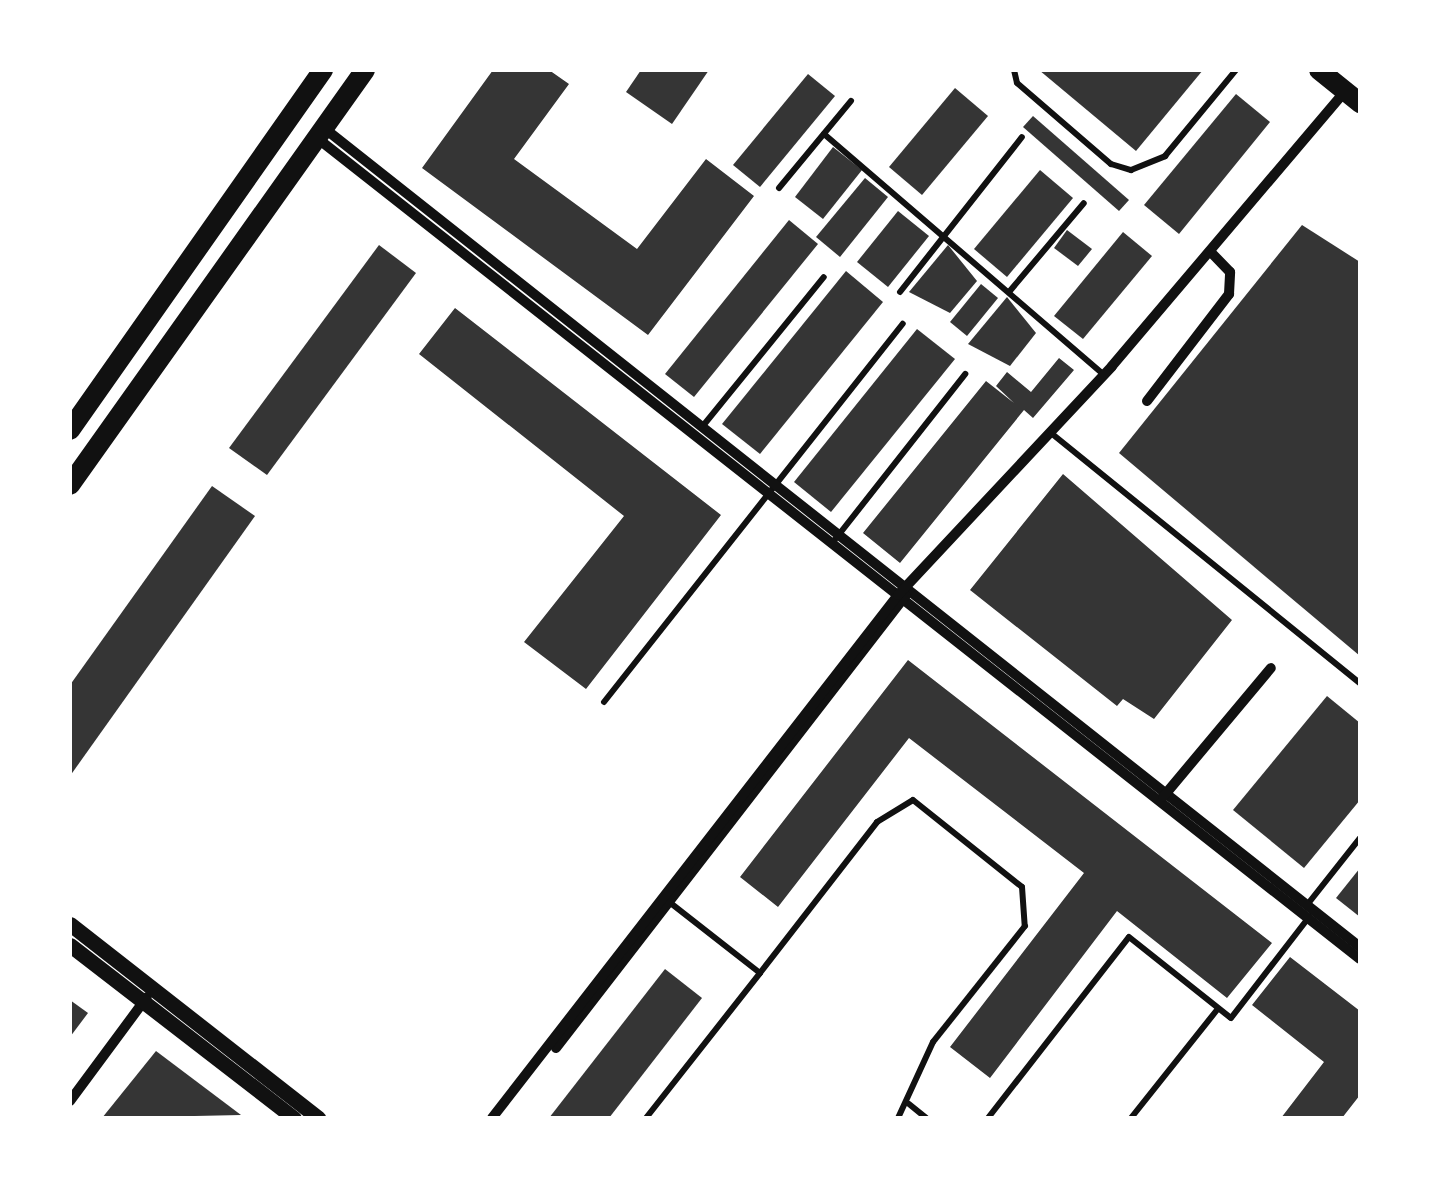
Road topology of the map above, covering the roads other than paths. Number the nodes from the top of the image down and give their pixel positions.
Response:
1 (322, 70) edge
2 (365, 70) edge
3 (1014, 70) edge
4 (1236, 70) edge
5 (1319, 70) edge
6 (1352, 98) edge
7 (850, 101) dead end
8 (320, 133) junction
9 (824, 134) junction
10 (1022, 137) dead end
11 (779, 188) dead end
12 (1084, 203) dead end
13 (944, 236) junction
14 (1211, 252) junction
15 (824, 276) dead end
16 (900, 292) dead end
17 (1009, 292) junction
18 (903, 324) dead end
19 (965, 374) dead end
20 (1104, 375) junction
21 (1147, 400) dead end
22 (70, 430) edge
23 (699, 431) junction
24 (1052, 433) junction
25 (70, 486) edge
26 (769, 487) junction
27 (836, 538) junction
28 (904, 595) junction
29 (1271, 668) dead end
30 (1360, 683) edge
31 (604, 702) dead end
32 (1164, 797) junction
33 (1360, 838) edge
34 (668, 901) junction
35 (1307, 905) junction
36 (1310, 919) junction
37 (70, 924) edge
38 (70, 945) edge
39 (1360, 947) edge
40 (1360, 959) edge
41 (760, 973) junction
42 (148, 995) junction
43 (1217, 1010) junction
44 (70, 1100) edge
45 (909, 1104) junction
46 (294, 1118) edge
47 (318, 1118) edge
48 (492, 1118) edge
49 (500, 1118) edge
50 (646, 1118) edge
51 (898, 1118) edge
52 (926, 1118) edge
53 (988, 1118) edge
54 (1130, 1118) edge

1 - 22 main road
2 - 8 main road
3 - 4 lane
5 - 6 main road
6 - 14 street
7 - 9 lane
8 - 23 street
8 - 25 main road
9 - 11 lane
9 - 13 lane
10 - 13 lane
12 - 17 lane
13 - 16 lane
13 - 17 lane
14 - 20 street
14 - 21 street
15 - 23 lane
17 - 20 lane
18 - 26 lane
19 - 27 lane
20 - 24 street
23 - 26 street
24 - 28 street
24 - 30 lane
26 - 27 street
26 - 31 lane
27 - 28 street
28 - 32 street
28 - 34 street
29 - 32 street
32 - 35 street
32 - 36 street
33 - 35 lane
34 - 41 lane
34 - 48 street
34 - 49 street
35 - 36 lane
35 - 39 street
36 - 40 street
36 - 43 lane
37 - 42 street
38 - 42 street
41 - 45 lane
41 - 50 lane
42 - 44 street
42 - 46 street
42 - 47 street
43 - 53 lane
43 - 54 lane
45 - 51 lane
45 - 52 lane

